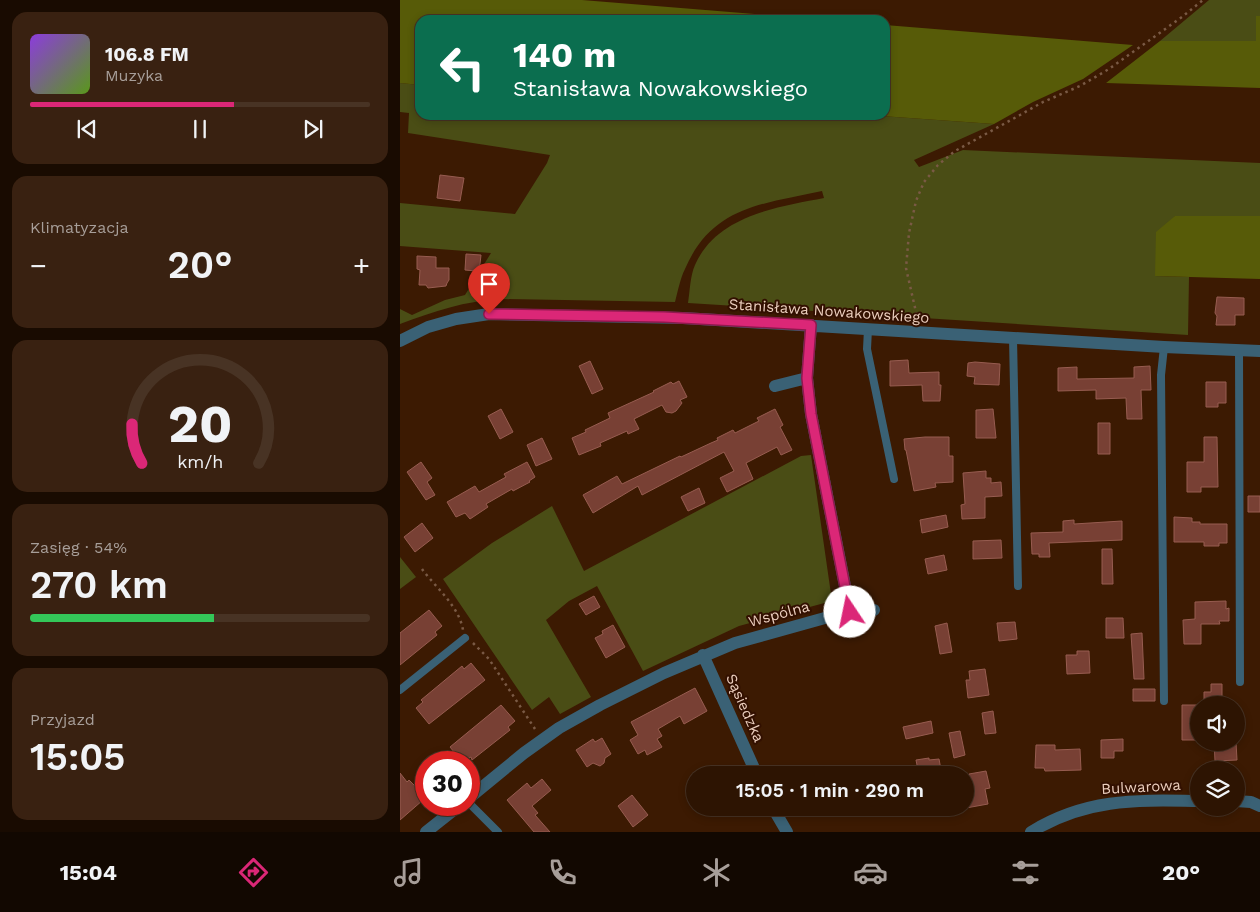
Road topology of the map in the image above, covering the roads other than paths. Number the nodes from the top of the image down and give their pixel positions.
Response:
1 (811, 325) junction
2 (868, 329) junction
3 (1013, 338) junction
4 (400, 341) edge
5 (1164, 347) junction
6 (1239, 350) junction
7 (1260, 351) edge
8 (807, 378) junction
9 (775, 386) dead end
10 (894, 479) dead end
11 (1018, 586) dead end
12 (874, 610) dead end
13 (850, 612) junction
14 (465, 638) road end
15 (703, 655) junction
16 (1240, 682) dead end
17 (400, 690) edge
18 (1164, 701) dead end
19 (753, 766) edge
20 (480, 789) edge
21 (1190, 801) edge
22 (1245, 802) edge
23 (1260, 806) edge
24 (480, 814) edge
25 (446, 816) edge
26 (778, 816) edge
27 (426, 832) edge
28 (498, 832) edge
29 (787, 832) edge
30 (1031, 832) edge

1 - 2 street, Stanisława Nowakowskiego
1 - 4 street, Stanisława Nowakowskiego
1 - 8 street
2 - 3 street, Stanisława Nowakowskiego
2 - 10 lane
3 - 5 street, Stanisława Nowakowskiego
3 - 11 lane
5 - 6 street, Stanisława Nowakowskiego
5 - 18 lane
6 - 7 street, Stanisława Nowakowskiego
6 - 16 lane
8 - 9 street
8 - 13 street
12 - 13 street, Wspólna
13 - 15 street, Wspólna
14 - 17 lane
15 - 19 street, Sąsiedzka
15 - 20 street, Wspólna
21 - 30 street, Bulwarowa
22 - 23 street
24 - 28 lane
25 - 27 street
26 - 29 street

